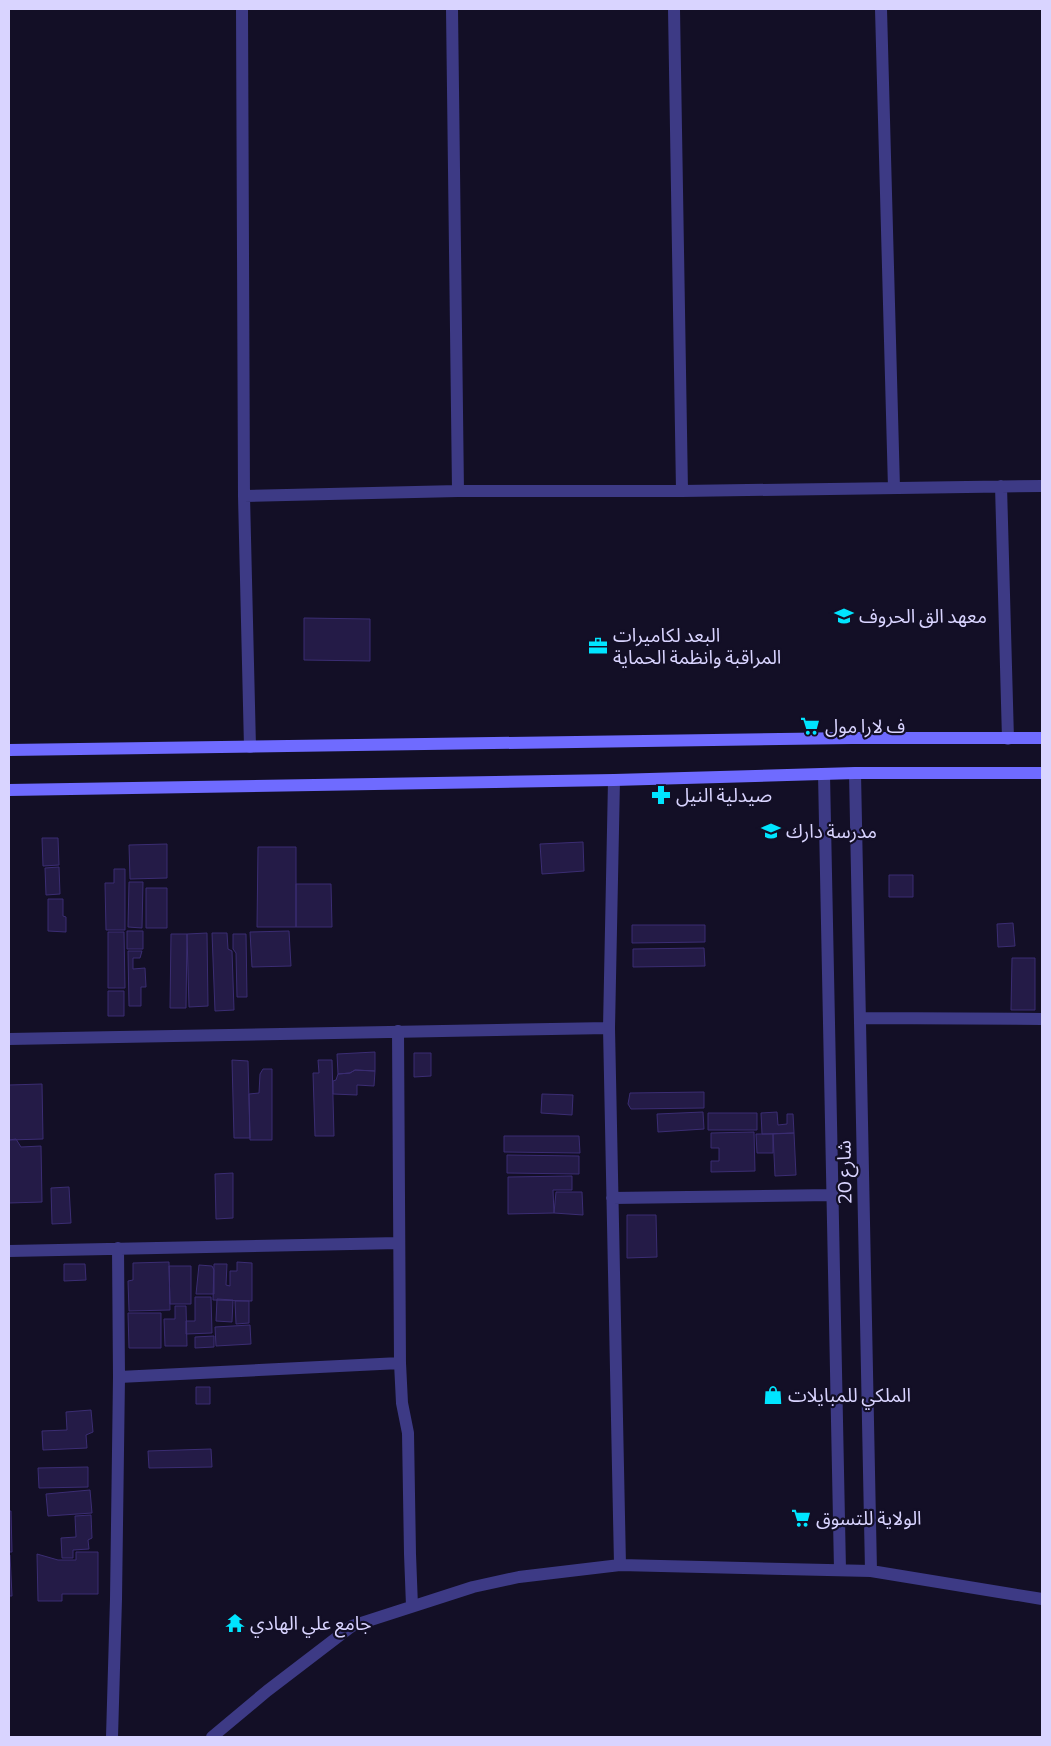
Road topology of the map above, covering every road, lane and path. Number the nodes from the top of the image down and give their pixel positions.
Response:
1 (242, 9) edge
2 (452, 9) edge
3 (674, 9) edge
4 (880, 9) edge
5 (1001, 486) junction
6 (1042, 486) edge
7 (894, 488) junction
8 (458, 491) junction
9 (682, 491) junction
10 (244, 496) junction
11 (1008, 738) junction
12 (1042, 738) edge
13 (250, 747) junction
14 (9, 750) edge
15 (855, 773) junction
16 (1042, 773) edge
17 (824, 774) junction
18 (614, 780) junction
19 (9, 790) edge
20 (860, 1018) junction
21 (1042, 1019) edge
22 (609, 1028) junction
23 (398, 1031) junction
24 (9, 1039) edge
25 (832, 1195) junction
26 (612, 1198) junction
27 (399, 1243) junction
28 (118, 1248) junction
29 (9, 1251) edge
30 (400, 1362) junction
31 (120, 1378) junction
32 (620, 1565) junction
33 (840, 1570) junction
34 (871, 1571) junction
35 (1042, 1599) edge
36 (412, 1606) junction
37 (112, 1737) edge
38 (212, 1737) edge

1 - 10 street
2 - 8 street
3 - 9 street
4 - 7 street
5 - 6 street
5 - 7 street
5 - 11 street
7 - 9 street
8 - 9 street
8 - 10 street
10 - 13 street
11 - 12 main road
11 - 13 main road
13 - 14 main road
15 - 16 main road
15 - 17 main road
15 - 20 street, شارع 20
17 - 18 main road
17 - 25 street, شارع 20
18 - 19 main road
18 - 22 street
20 - 21 street
20 - 34 street, شارع 20
22 - 23 street
22 - 26 street
23 - 24 street
23 - 27 street
25 - 26 street
25 - 33 street, شارع 20
26 - 32 street
27 - 28 street
27 - 30 street
28 - 29 street
28 - 31 street
30 - 31 street
30 - 36 street
31 - 37 street
32 - 33 street
32 - 36 street
33 - 34 street
34 - 35 street
36 - 38 street

